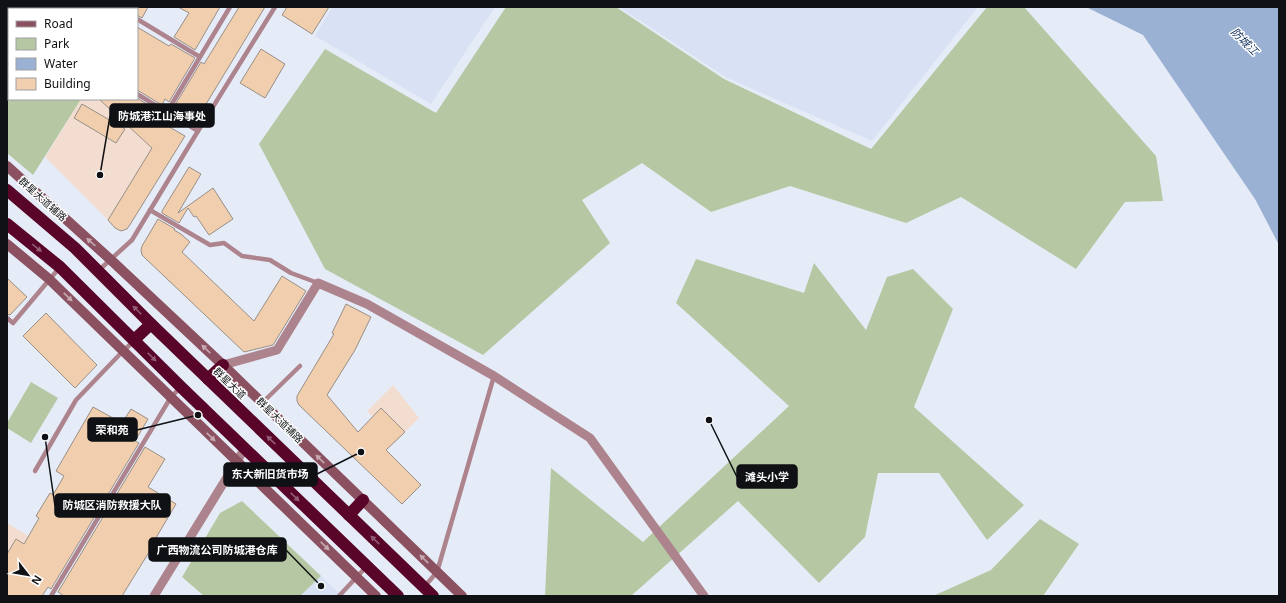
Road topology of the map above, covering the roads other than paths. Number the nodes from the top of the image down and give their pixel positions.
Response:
1 (230, 7) edge
2 (275, 7) edge
3 (138, 20) edge
4 (200, 57) junction
5 (138, 95) edge
6 (167, 112) junction
7 (198, 130) junction
8 (7, 166) edge
9 (7, 190) edge
10 (150, 210) junction
11 (7, 224) edge
12 (7, 244) edge
13 (111, 260) junction
14 (60, 267) junction
15 (98, 271) junction
16 (49, 280) junction
17 (318, 283) junction
18 (7, 318) edge
19 (151, 324) junction
20 (134, 340) junction
21 (123, 351) junction
22 (223, 365) junction
23 (300, 366) dead end
24 (494, 376) junction
25 (208, 379) junction
26 (181, 387) junction
27 (171, 397) junction
28 (262, 403) junction
29 (245, 448) junction
30 (237, 461) junction
31 (35, 471) dead end
32 (363, 500) junction
33 (349, 515) junction
34 (367, 566) junction
35 (437, 572) junction
36 (357, 577) junction
37 (424, 587) junction
38 (51, 596) edge
39 (154, 596) edge
40 (339, 596) edge
41 (376, 596) edge
42 (398, 596) edge
43 (433, 596) edge
44 (462, 596) edge
45 (704, 596) edge

1 - 4 lane
2 - 7 lane
3 - 4 lane
4 - 6 lane
5 - 6 lane
6 - 7 lane
7 - 10 lane
13 -> 8 street, 群星大道辅路
9 - 15 highway, 群星大道
10 - 13 lane
10 - 17 lane
11 -> 14 highway
12 - 16 street
13 - 15 lane
22 -> 13 street, 群星大道辅路
14 - 16 lane
14 - 20 highway
19 -> 15 highway, 群星大道
16 - 18 lane
16 -> 21 street
17 - 22 street
17 - 24 street
19 - 20 highway
19 - 25 highway, 群星大道
20 - 21 lane
20 -> 26 highway
21 - 27 street
21 - 31 lane
22 - 25 highway
22 - 28 street, 群星大道辅路
23 - 28 lane
24 - 35 lane
24 - 45 street
33 -> 25 highway, 群星大道
26 - 27 lane
26 - 29 highway
27 -> 30 street
27 - 38 lane
32 -> 28 street, 群星大道辅路
29 - 30 street
29 -> 34 highway
30 -> 36 street
30 - 39 street
32 - 33 highway
35 -> 32 street, 群星大道辅路
37 -> 33 highway, 群星大道
34 - 36 lane
34 - 42 highway
35 - 37 lane
35 - 44 street, 群星大道辅路
36 - 40 lane
36 - 41 street
37 - 43 highway, 群星大道

